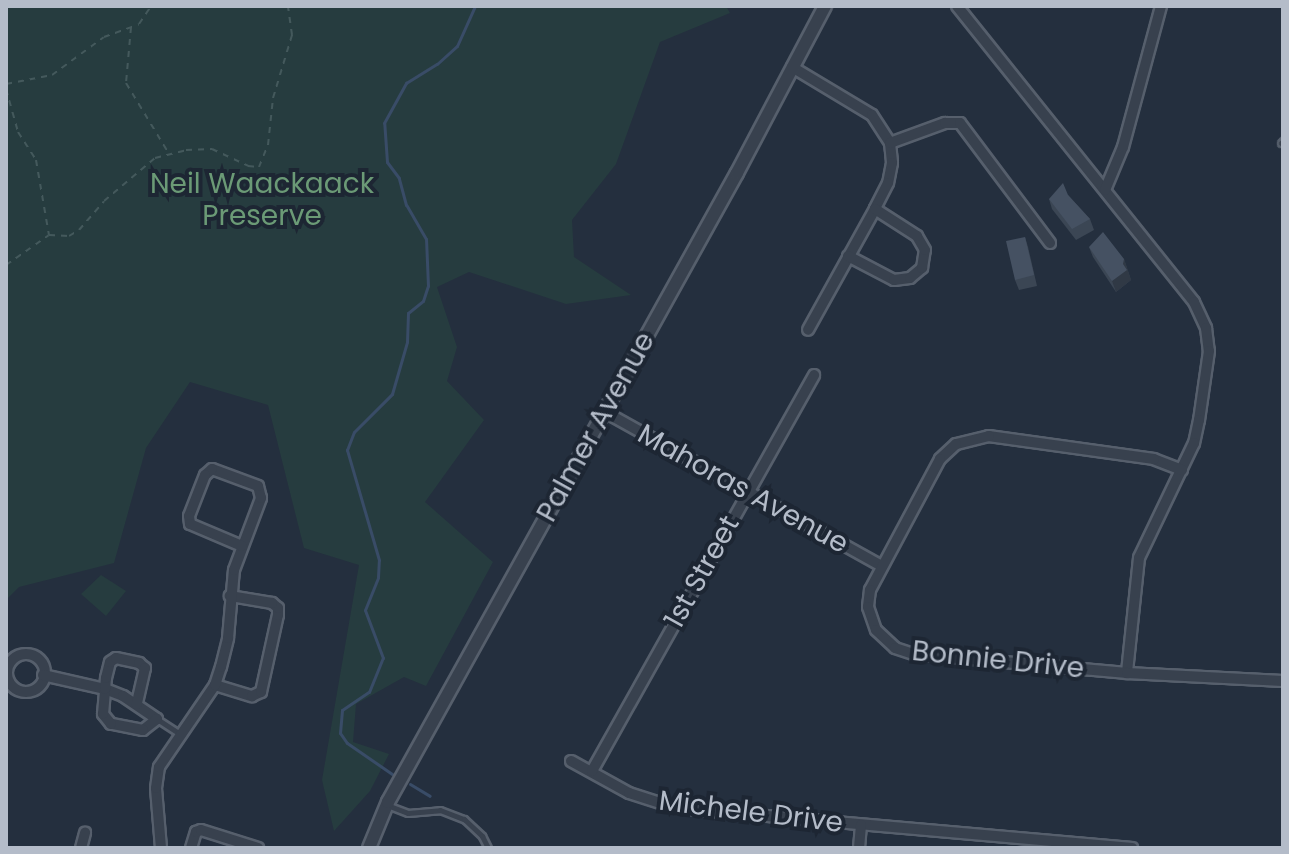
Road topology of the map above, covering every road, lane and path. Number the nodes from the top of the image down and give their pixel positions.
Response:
1 (151, 6) edge
2 (288, 6) edge
3 (825, 6) edge
4 (957, 6) edge
5 (1161, 6) edge
6 (131, 27) junction
7 (792, 67) junction
8 (6, 84) edge
9 (6, 89) edge
10 (890, 143) junction
11 (169, 153) junction
12 (1105, 190) junction
13 (875, 209) junction
14 (49, 235) junction
15 (1050, 243) dead end
16 (848, 256) junction
17 (6, 265) edge
18 (808, 330) dead end
19 (814, 375) dead end
20 (605, 412) junction
21 (1182, 470) junction
22 (747, 491) junction
23 (242, 546) junction
24 (882, 566) junction
25 (230, 596) junction
26 (1127, 673) junction
27 (43, 675) dead end
28 (1283, 681) edge
29 (215, 685) junction
30 (105, 689) junction
31 (137, 704) junction
32 (157, 719) junction
33 (180, 734) junction
34 (571, 761) dead end
35 (592, 771) junction
36 (387, 805) junction
37 (861, 825) junction
38 (85, 833) dead end
39 (1059, 845) edge
40 (81, 848) edge
41 (161, 848) edge
42 (191, 848) edge
43 (258, 848) edge
44 (369, 848) edge
45 (488, 848) edge
46 (859, 848) edge
47 (1132, 848) edge

1 - 6 path
2 - 11 path
3 - 7 street, Palmer Avenue
4 - 12 street
5 - 12 street
6 - 8 path
6 - 11 path
7 - 10 street
7 - 20 street, Palmer Avenue
9 - 14 path
10 - 13 street
10 - 15 street
11 - 14 path
12 - 21 street
13 - 16 street
13 - 16 street
14 - 17 path
16 - 18 street
19 - 22 street, 1st Street
20 - 22 street, Mahoras Avenue
20 - 36 street, Palmer Avenue
21 - 24 street, Bonnie Drive
21 - 26 street
22 - 24 street, Mahoras Avenue
22 - 35 street, 1st Street
23 - 23 street
23 - 25 street
24 - 26 street, Bonnie Drive
25 - 29 street
25 - 29 street
26 - 28 street, Bonnie Drive
27 - 30 street
29 - 33 street
30 - 31 street
30 - 31 street
30 - 32 street
31 - 32 street
32 - 33 lane
33 - 41 street
34 - 35 street, Michele Drive
35 - 37 street, Michele Drive
36 - 44 street, Palmer Avenue
36 - 45 lane
37 - 39 street, Michele Drive
37 - 46 street
38 - 40 street
39 - 47 street, Michele Drive
42 - 43 street

